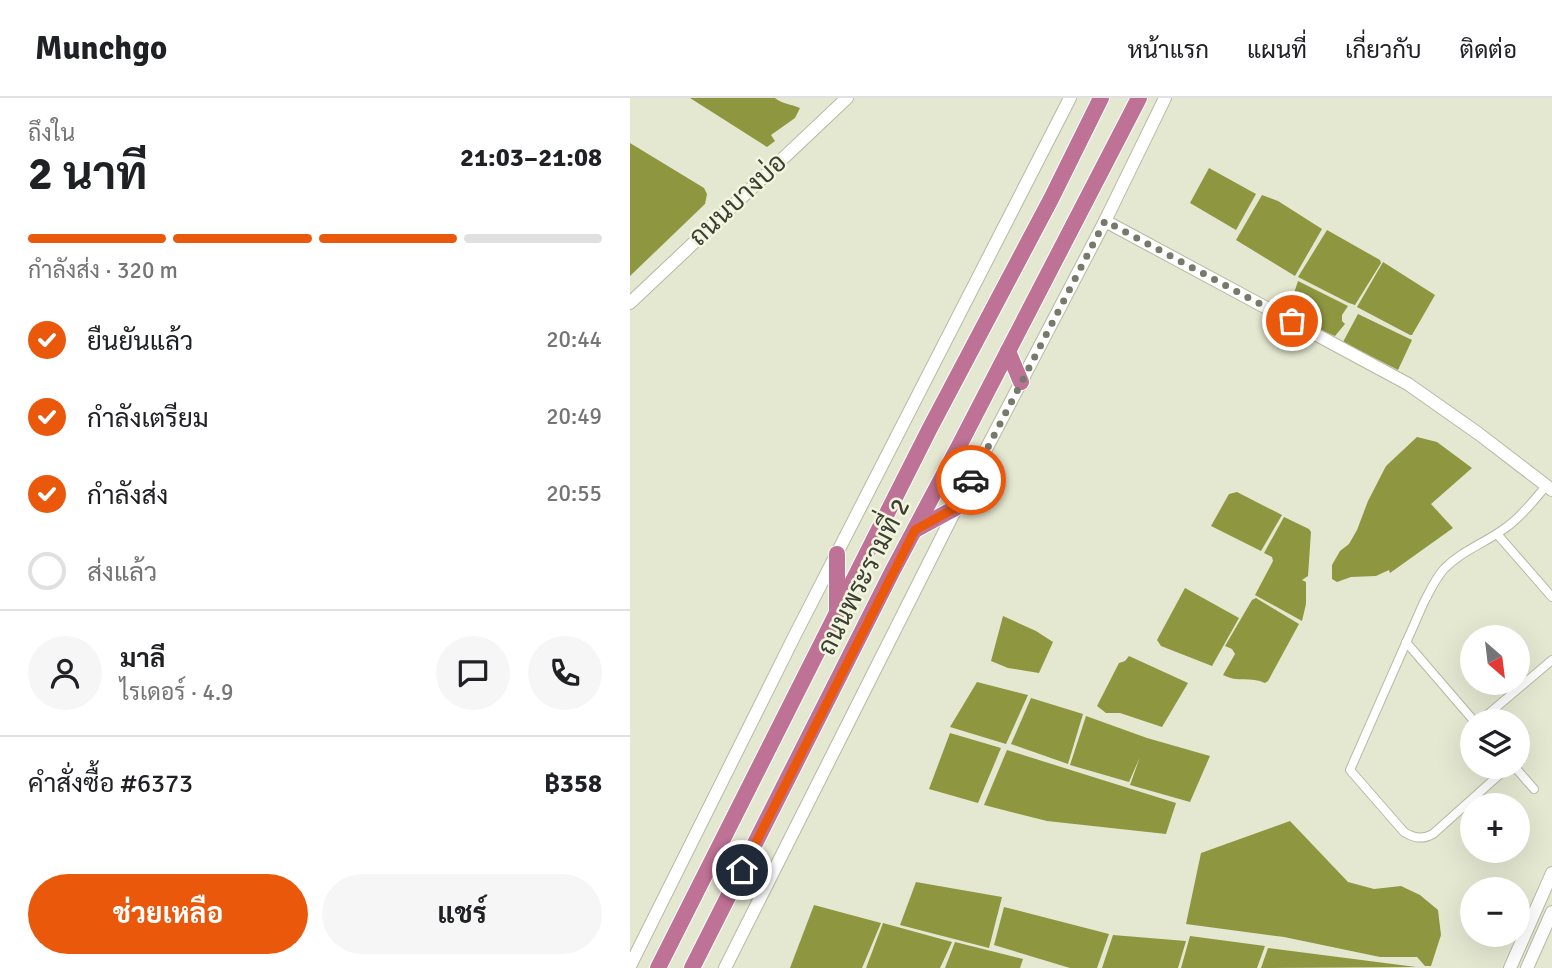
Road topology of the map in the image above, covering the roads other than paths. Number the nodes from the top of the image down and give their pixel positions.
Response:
1 (847, 98) edge
2 (1070, 98) edge
3 (1101, 98) edge
4 (1139, 98) edge
5 (1165, 98) edge
6 (1105, 221) junction
7 (630, 303) edge
8 (1008, 351) junction
9 (1021, 382) junction
10 (1549, 488) edge
11 (957, 507) junction
12 (915, 530) junction
13 (1497, 534) junction
14 (837, 554) junction
15 (1552, 597) edge
16 (837, 614) junction
17 (1406, 642) junction
18 (1552, 660) edge
19 (1464, 709) edge
20 (1494, 709) edge
21 (1496, 779) edge
22 (1524, 779) edge
23 (1534, 789) dead end
24 (1552, 873) edge
25 (1552, 912) edge
26 (630, 966) edge
27 (658, 968) edge
28 (692, 968) edge
29 (725, 968) edge
30 (1510, 968) edge
31 (1527, 968) edge

1 - 7 main road, ถนนบางบ่อ
2 - 14 main road, ถนนพระรามที่ 2
3 - 16 highway, ถนนพระรามที่ 2
4 - 8 highway, ถนนพระรามที่ 2
5 - 6 main road, ถนนพระรามที่ 2
6 - 9 main road, ถนนพระรามที่ 2
6 - 10 main road
8 - 9 highway
8 - 12 highway, ถนนพระรามที่ 2
9 - 11 main road, ถนนพระรามที่ 2
10 - 13 street
11 - 12 highway
11 - 29 main road, ถนนพระรามที่ 2
12 - 28 highway, ถนนพระรามที่ 2
13 - 15 street
13 - 17 street
14 - 16 highway
14 - 26 main road, ถนนพระรามที่ 2
16 - 27 highway, ถนนพระรามที่ 2
17 - 19 street
17 - 21 street
18 - 20 street
22 - 23 street
24 - 30 main road
25 - 31 main road

